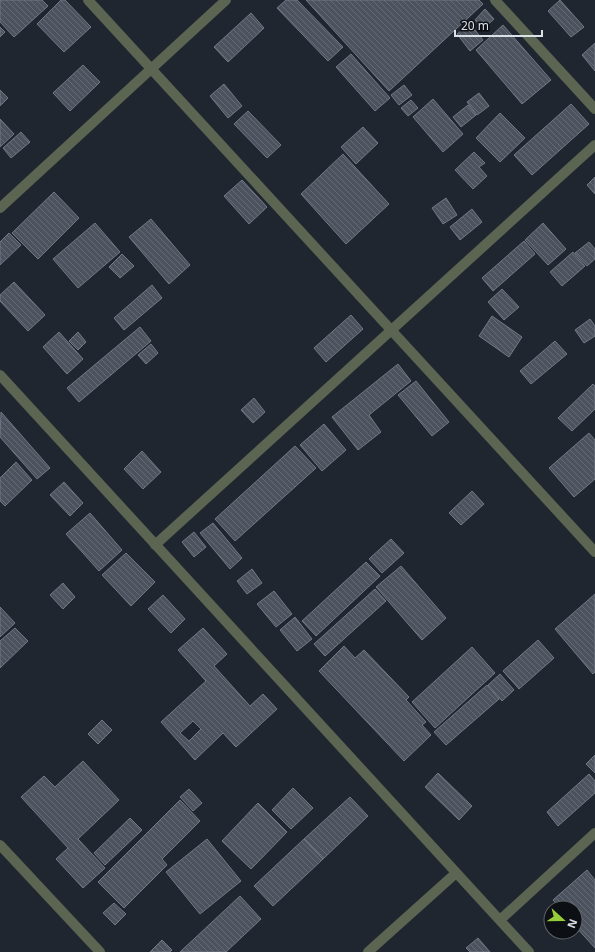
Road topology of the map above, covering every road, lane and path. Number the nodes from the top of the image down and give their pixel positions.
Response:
1 (88, 0) edge
2 (226, 0) edge
3 (495, 0) edge
4 (151, 68) junction
5 (595, 109) edge
6 (595, 145) edge
7 (0, 208) edge
8 (392, 330) junction
9 (0, 375) edge
10 (155, 545) junction
11 (595, 552) edge
12 (595, 833) edge
13 (0, 845) edge
14 (456, 873) junction
15 (500, 920) junction
16 (100, 952) edge
17 (368, 952) edge
18 (529, 952) edge

1 - 4 street
2 - 4 street
3 - 5 street
4 - 7 street
4 - 8 street
6 - 8 street
8 - 10 street
8 - 11 street
9 - 10 street
10 - 14 street
12 - 15 street
13 - 16 street
14 - 15 street
14 - 17 street
15 - 18 street

